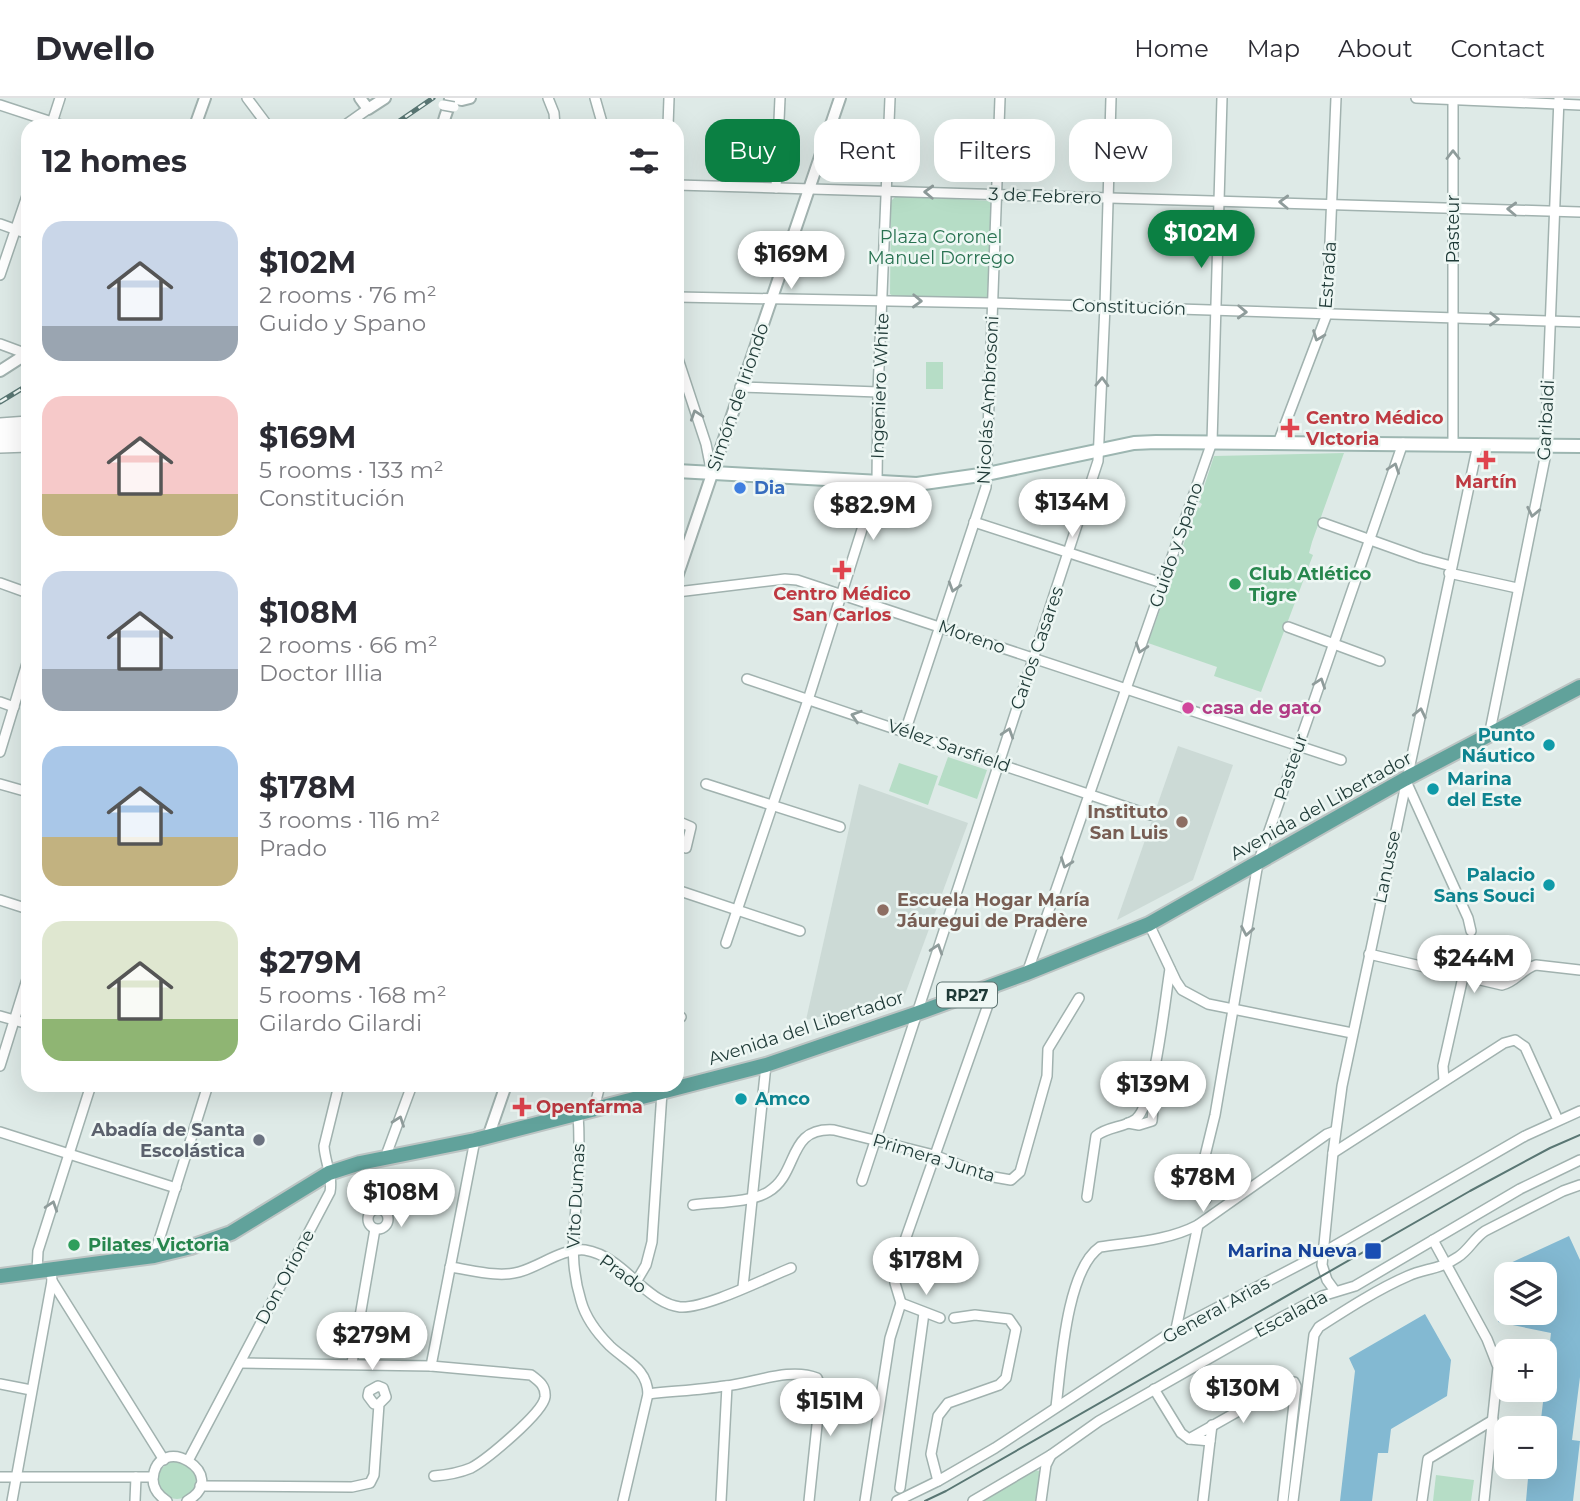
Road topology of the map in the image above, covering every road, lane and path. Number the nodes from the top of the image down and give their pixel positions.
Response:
1 (60, 98) edge
2 (205, 98) edge
3 (247, 98) edge
4 (360, 98) edge
5 (470, 98) edge
6 (475, 98) edge
7 (594, 98) edge
8 (669, 98) edge
9 (780, 98) edge
10 (840, 98) edge
11 (890, 98) edge
12 (1000, 98) edge
13 (1111, 98) edge
14 (1222, 98) edge
15 (1336, 98) edge
16 (1416, 98) edge
17 (382, 99) edge
18 (550, 99) edge
19 (1452, 99) edge
20 (1558, 101) edge
21 (451, 103) edge
22 (1580, 104) edge
23 (0, 105) edge
24 (368, 109) junction
25 (38, 119) edge
26 (54, 119) edge
27 (198, 119) edge
28 (263, 119) edge
29 (354, 119) edge
30 (444, 119) edge
31 (554, 119) edge
32 (601, 119) edge
33 (668, 119) edge
34 (684, 185) edge
35 (776, 188) junction
36 (809, 189) junction
37 (887, 190) junction
38 (997, 194) junction
39 (1108, 198) junction
40 (1219, 200) junction
41 (1332, 204) junction
42 (1453, 207) junction
43 (1555, 211) junction
44 (1580, 212) edge
45 (21, 215) edge
46 (0, 224) edge
47 (16, 230) junction
48 (21, 232) edge
49 (0, 275) edge
50 (684, 297) edge
51 (771, 299) junction
52 (882, 300) junction
53 (993, 303) junction
54 (1105, 306) junction
55 (1214, 311) junction
56 (1327, 314) junction
57 (1453, 319) junction
58 (1551, 320) junction
59 (1580, 322) edge
60 (0, 344) edge
61 (21, 352) edge
62 (21, 358) edge
63 (0, 371) edge
64 (684, 377) edge
65 (740, 387) junction
66 (878, 392) junction
67 (21, 422) edge
68 (0, 423) edge
69 (21, 429) edge
70 (0, 430) edge
71 (21, 438) edge
72 (0, 440) edge
73 (1212, 442) junction
74 (1278, 443) junction
75 (1403, 443) junction
76 (1453, 444) junction
77 (1478, 444) junction
78 (1546, 445) junction
79 (1580, 446) edge
80 (21, 447) edge
81 (0, 448) edge
82 (1100, 450) junction
83 (684, 472) edge
84 (712, 474) junction
85 (987, 474) junction
86 (877, 482) junction
87 (974, 522) junction
88 (1323, 523) dead end
89 (1369, 540) junction
90 (1069, 554) junction
91 (684, 556) edge
92 (1450, 570) junction
93 (0, 583) edge
94 (1162, 583) junction
95 (1517, 588) junction
96 (21, 590) edge
97 (684, 591) edge
98 (841, 593) junction
99 (941, 627) junction
100 (1288, 627) dead end
101 (1333, 644) junction
102 (1033, 658) junction
103 (1380, 661) dead end
104 (747, 679) dead end
105 (1580, 687) edge
106 (21, 688) edge
107 (1127, 690) junction
108 (808, 699) junction
109 (0, 702) edge
110 (14, 707) junction
111 (905, 732) junction
112 (1489, 736) junction
113 (1297, 747) junction
114 (0, 752) edge
115 (1341, 760) dead end
116 (998, 763) junction
117 (1405, 779) junction
118 (0, 784) edge
119 (706, 784) dead end
120 (21, 790) edge
121 (1091, 794) junction
122 (773, 805) junction
123 (1150, 815) dead end
124 (684, 824) edge
125 (840, 827) dead end
126 (685, 848) dead end
127 (1258, 863) junction
128 (684, 892) edge
129 (0, 900) edge
130 (21, 907) edge
131 (738, 910) junction
132 (1150, 924) junction
133 (800, 931) dead end
134 (1471, 931) dead end
135 (726, 943) dead end
136 (1369, 954) junction
137 (1170, 969) junction
138 (1580, 970) edge
139 (1027, 973) junction
140 (1462, 977) junction
141 (995, 985) junction
142 (1079, 998) dead end
143 (21, 1000) edge
144 (1233, 1010) junction
145 (915, 1014) junction
146 (0, 1016) edge
147 (15, 1020) junction
148 (21, 1022) edge
149 (1352, 1033) junction
150 (766, 1065) junction
151 (0, 1066) edge
152 (1444, 1081) junction
153 (684, 1086) edge
154 (89, 1092) edge
155 (206, 1092) edge
156 (337, 1092) edge
157 (409, 1092) edge
158 (503, 1092) edge
159 (598, 1092) edge
160 (662, 1092) joint
161 (594, 1109) junction
162 (1580, 1111) edge
163 (578, 1114) junction
164 (1558, 1120) junction
165 (1335, 1131) junction
166 (0, 1132) edge
167 (481, 1139) junction
168 (875, 1139) junction
169 (69, 1153) junction
170 (1333, 1153) junction
171 (934, 1155) junction
172 (386, 1157) junction
173 (1580, 1160) edge
174 (329, 1173) junction
175 (862, 1181) dead end
176 (1204, 1182) dead end
177 (1580, 1185) edge
178 (176, 1188) junction
179 (1087, 1197) dead end
180 (754, 1198) junction
181 (693, 1205) dead end
182 (1198, 1225) junction
183 (375, 1229) dead end
184 (1433, 1240) junction
185 (571, 1250) junction
186 (1324, 1252) junction
187 (154, 1256) junction
188 (1446, 1264) junction
189 (450, 1267) junction
190 (791, 1268) dead end
191 (47, 1274) junction
192 (0, 1276) edge
193 (636, 1282) junction
194 (743, 1287) junction
195 (1335, 1291) junction
196 (901, 1303) junction
197 (924, 1313) junction
198 (940, 1318) dead end
199 (954, 1318) dead end
200 (1176, 1329) junction
201 (240, 1363) junction
202 (352, 1363) junction
203 (431, 1366) junction
204 (0, 1384) edge
205 (727, 1386) junction
206 (1154, 1389) junction
207 (31, 1390) junction
208 (649, 1394) junction
209 (379, 1404) dead end
210 (1056, 1407) junction
211 (1493, 1420) junction
212 (1212, 1426) junction
213 (1189, 1438) junction
214 (1210, 1441) junction
215 (1051, 1455) junction
216 (188, 1459) junction
217 (164, 1460) junction
218 (434, 1476) dead end
219 (0, 1477) edge
220 (16, 1477) junction
221 (136, 1477) junction
222 (153, 1477) junction
223 (938, 1481) junction
224 (200, 1486) junction
225 (900, 1488) dead end
226 (12, 1501) edge
227 (135, 1501) edge
228 (167, 1501) edge
229 (187, 1501) edge
230 (623, 1501) edge
231 (721, 1501) edge
232 (809, 1501) edge
233 (865, 1501) edge
234 (897, 1501) edge
235 (973, 1501) edge
236 (1041, 1501) edge
237 (1203, 1501) edge
238 (1283, 1501) edge
239 (1293, 1501) edge
240 (1422, 1501) edge
241 (1485, 1501) edge

1 - 26 street
2 - 27 street
3 - 28 street
4 - 24 street
5 - 21 street
6 - 21 street
7 - 32 street
8 - 33 street
9 - 35 street
10 - 36 street, Simón de Iriondo
11 - 37 street, Ingeniero White
12 - 38 street, Nicolás Ambrosoni
13 - 39 street, Carlos Casares
14 - 40 street, Guido y Spano
15 - 41 street, Estrada
16 - 19 street
17 - 24 street
18 - 31 street
19 - 20 street
42 -> 19 street, Pasteur
20 - 22 street
20 - 43 street, Garibaldi
21 - 30 street
23 - 25 street
24 - 29 street
34 - 35 street, 3 de Febrero
35 - 36 street, 3 de Febrero
36 - 37 street, 3 de Febrero
36 - 51 street, Simón de Iriondo
38 -> 37 street, 3 de Febrero
37 - 52 street, Ingeniero White
38 - 39 street, 3 de Febrero
38 - 53 street, Nicolás Ambrosoni
39 - 40 street, 3 de Febrero
39 - 54 street, Carlos Casares
41 -> 40 street, 3 de Febrero
40 - 55 street, Guido y Spano
41 - 42 street, 3 de Febrero
41 - 56 street, Estrada
43 -> 42 street, 3 de Febrero
42 - 57 street, Pasteur
43 - 44 street, 3 de Febrero
43 - 58 street, Garibaldi
45 - 47 street
46 - 47 street
47 - 48 street
47 - 49 street
50 - 51 street, Constitución
51 - 52 street, Constitución
51 - 65 street, Simón de Iriondo
52 -> 53 street, Constitución
52 - 66 street, Ingeniero White
53 - 54 street, Constitución
53 - 85 street, Nicolás Ambrosoni
54 - 55 street, Constitución
82 -> 54 street, Carlos Casares
55 -> 56 street, Constitución
55 - 73 street, Guido y Spano
56 - 57 street, Constitución
56 -> 74 street, Estrada
57 -> 58 street, Constitución
57 - 76 street, Pasteur
58 - 59 street, Constitución
58 - 78 street, Garibaldi
60 - 61 street
62 - 63 street
84 -> 64 street
65 - 66 street
65 - 84 street, Simón de Iriondo
66 - 86 street, Ingeniero White
67 - 68 street
69 - 70 main road
71 - 72 main road
73 - 74 main road
73 - 82 main road
73 - 94 street, Guido y Spano
74 - 75 main road
75 - 76 main road
89 -> 75 street, Pasteur
76 - 77 main road
77 - 78 main road
77 - 92 street, Lanusse
78 - 79 main road
78 -> 95 street, Garibaldi
80 - 81 street
82 - 85 main road
82 - 90 street, Carlos Casares
83 - 84 main road
84 - 86 main road
84 - 91 street, Simón de Iriondo
85 - 86 main road
85 - 87 street, Nicolás Ambrosoni
86 - 98 street, Ingeniero White
87 - 90 street
87 -> 99 street, Nicolás Ambrosoni
88 - 89 street
89 - 92 street
89 - 101 street, Pasteur
90 - 94 street
90 - 102 street, Carlos Casares
92 - 95 street
117 -> 92 street, Lanusse
93 - 96 street
94 -> 107 street, Guido y Spano
95 - 112 street, Garibaldi
97 - 98 street, Moreno
98 - 99 street, Moreno
98 - 108 street, Ingeniero White
99 - 102 street, Moreno
99 - 111 street, Nicolás Ambrosoni
100 - 101 street
101 - 103 street
113 -> 101 street, Pasteur
102 - 107 street, Moreno
116 -> 102 street, Carlos Casares
104 - 108 street, Vélez Sarsfield
105 - 112 main road, Avenida del Libertador / RP27
106 - 110 street
107 - 113 street, Moreno
107 - 121 street, Guido y Spano
111 -> 108 street, Vélez Sarsfield
108 - 122 street, Ingeniero White
109 - 110 street
110 - 114 street
111 - 116 street, Vélez Sarsfield
112 - 117 main road, Avenida del Libertador / RP27
113 - 115 street, Moreno
113 - 127 street, Pasteur
116 - 121 street, Vélez Sarsfield
145 -> 116 street, Carlos Casares
117 - 127 main road, Avenida del Libertador / RP27
117 - 134 street
117 - 136 street, Lanusse
118 - 120 street
119 - 122 street
121 - 123 street, Vélez Sarsfield
121 -> 139 street, Guido y Spano
122 - 125 street
122 - 131 street, Ingeniero White
124 - 126 street
127 - 132 main road, Avenida del Libertador / RP27
127 -> 144 street, Pasteur
128 - 131 street
129 - 130 street
131 - 133 street
131 - 135 street, Ingeniero White
132 - 137 street
132 - 139 main road, Avenida del Libertador / RP27
136 - 140 street
136 - 149 street, Lanusse
137 - 144 street
137 - 179 street
138 - 140 street
139 - 141 main road, Avenida del Libertador / RP27
140 - 152 street
141 - 145 main road, Avenida del Libertador / RP27
141 - 171 street
142 - 171 street, Primera Junta
143 - 147 street
144 - 149 street
144 - 176 street, Pasteur
145 - 150 main road, Avenida del Libertador / RP27
145 - 168 street, Carlos Casares
146 - 147 street
147 - 148 street
147 - 151 street
149 - 165 street, Lanusse
150 - 153 main road, Avenida del Libertador / RP27
150 - 180 street
152 - 164 street
152 - 170 street
154 - 169 street
155 - 178 street
156 - 174 street, Don Orione
172 -> 157 street
158 - 167 street
159 - 161 street
160 - 161 main road, Avenida del Libertador / RP27
160 - 193 street
161 - 163 main road, Avenida del Libertador / RP27
162 - 164 street, General Arias
163 - 167 main road, Avenida del Libertador / RP27
163 - 185 street, Vito Dumas
164 - 186 street, General Arias
165 - 170 street, Lanusse
165 - 182 street
166 - 169 street
167 - 172 main road, Avenida del Libertador / RP27
167 - 189 street
168 - 171 street, Primera Junta
168 - 175 street, Carlos Casares
168 - 180 street, Primera Junta
169 - 178 street
191 -> 169 street
170 - 186 street, Lanusse
171 - 196 street
172 - 174 main road, Avenida del Libertador / RP27
173 - 184 street, Escalada
174 - 187 main road, Avenida del Libertador / RP27
174 - 201 street, Don Orione
177 - 188 street
178 - 187 street
180 - 181 street, Primera Junta
180 - 194 street
182 - 200 street
182 - 210 street
183 - 202 street
184 - 188 street
184 - 195 street, Escalada
185 - 189 street
185 - 193 street, Prado
185 - 208 street, Vito Dumas
186 - 195 street, Lanusse
186 - 200 street, General Arias
187 - 191 main road, Avenida del Libertador / RP27
188 - 211 street
188 - 239 street
189 - 203 street
190 - 194 street, Prado
191 - 192 main road, Avenida del Libertador / RP27
191 - 207 street
191 - 217 street
193 - 194 street, Prado
195 - 206 street, Escalada
196 - 197 street
196 - 233 street
197 - 198 street
197 - 225 street
199 - 223 street
200 - 210 street, General Arias
201 - 202 street
201 - 216 street, Don Orione
202 - 203 street
203 - 218 street
204 - 207 street
205 - 208 street
205 - 231 street
205 - 232 street
206 - 213 street
206 - 215 street, Escalada
207 - 220 street
208 - 230 street
209 - 224 street
210 - 223 street, General Arias
211 - 240 street
211 - 241 street
212 - 213 street
212 - 214 street
212 - 238 street
213 - 214 street
214 - 237 street
215 - 235 street, Escalada
215 - 236 street
216 - 217 street
216 - 224 street
217 - 222 street
219 - 220 street
220 - 221 street
220 - 226 street
221 - 222 street
221 - 227 street
222 - 228 street
223 - 234 street, General Arias
224 - 229 street

